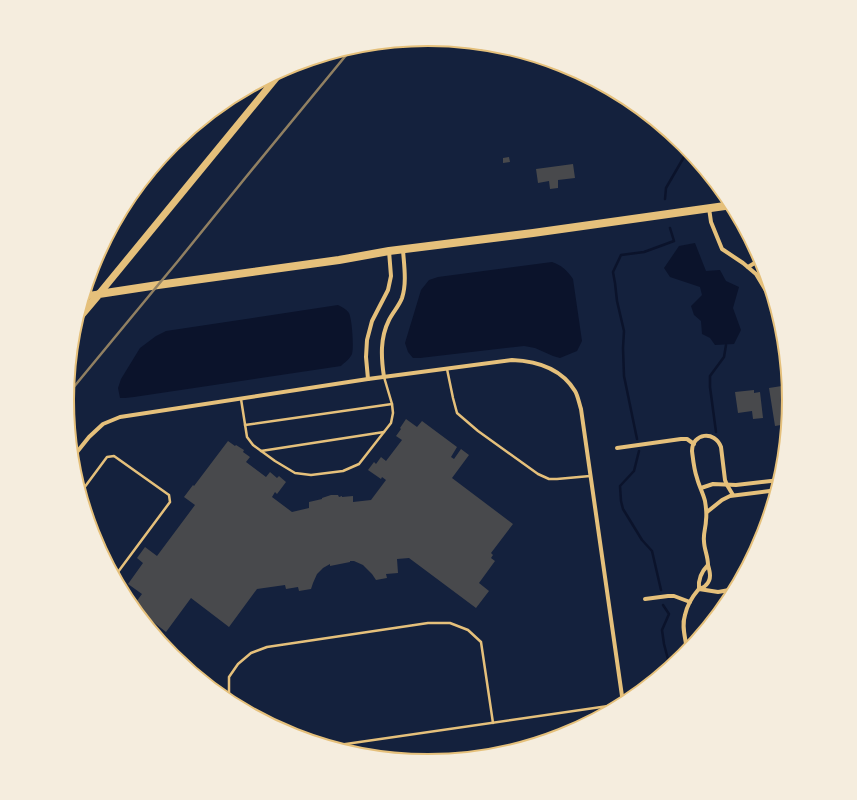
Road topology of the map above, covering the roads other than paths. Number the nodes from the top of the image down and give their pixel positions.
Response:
1 (272, 83) edge
2 (725, 206) edge
3 (709, 208) junction
4 (403, 250) junction
5 (389, 251) junction
6 (755, 263) edge
7 (748, 268) junction
8 (765, 290) edge
9 (99, 294) junction
10 (90, 295) edge
11 (87, 308) edge
12 (447, 368) junction
13 (384, 377) junction
14 (368, 379) junction
15 (241, 398) junction
16 (392, 404) junction
17 (245, 425) junction
18 (384, 432) junction
19 (694, 444) junction
20 (617, 448) dead end
21 (79, 450) edge
22 (260, 451) junction
23 (591, 476) junction
24 (773, 481) edge
25 (727, 485) junction
26 (85, 486) edge
27 (701, 488) junction
28 (770, 491) edge
29 (733, 495) junction
30 (706, 512) junction
31 (708, 565) junction
32 (119, 571) edge
33 (699, 589) junction
34 (727, 590) edge
35 (645, 599) dead end
36 (690, 602) junction
37 (686, 642) edge
38 (229, 692) edge
39 (621, 697) edge
40 (606, 706) edge
41 (493, 723) junction
42 (346, 744) edge

1 - 9 main road
2 - 3 main road
3 - 4 main road
3 - 7 street
4 - 5 main road
4 - 13 street
5 - 9 main road
5 - 14 street
6 - 7 street
7 - 8 street
9 - 10 main road
9 - 11 main road
12 - 13 street
12 - 23 lane
12 - 23 street
13 - 14 street
13 - 16 lane
14 - 15 street
15 - 17 lane
15 - 21 street
16 - 17 lane
16 - 18 lane
17 - 22 lane
18 - 22 lane
18 - 22 lane
19 - 20 street
19 - 25 street
19 - 27 street
23 - 39 street
24 - 25 street
25 - 27 street
25 - 29 street
26 - 32 lane
27 - 30 street
28 - 29 street
29 - 30 street
30 - 31 street
31 - 33 street
31 - 33 street
33 - 34 street
33 - 36 street
35 - 36 street
36 - 37 street
38 - 41 lane
40 - 41 lane
41 - 42 lane

